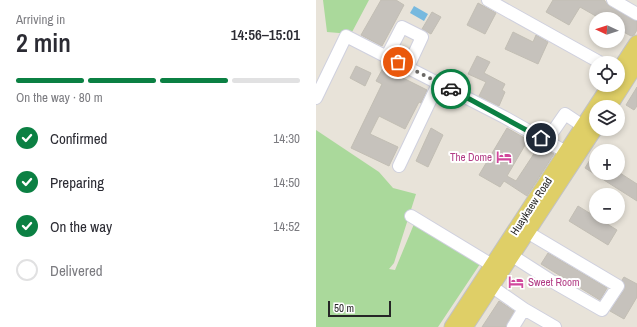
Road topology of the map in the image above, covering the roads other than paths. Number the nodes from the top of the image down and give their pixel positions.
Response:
1 (488, 0) edge
2 (613, 0) edge
3 (637, 14) edge
4 (637, 43) edge
5 (387, 56) junction
6 (589, 56) edge
7 (625, 61) edge
8 (408, 67) junction
9 (636, 67) edge
10 (439, 82) junction
11 (316, 98) edge
12 (614, 100) edge
13 (589, 126) edge
14 (589, 127) edge
15 (589, 128) edge
16 (554, 130) dead end
17 (566, 152) junction
18 (399, 166) dead end
19 (411, 216) dead end
20 (527, 232) junction
21 (511, 255) junction
22 (492, 265) junction
23 (491, 286) junction
24 (524, 309) junction
25 (452, 327) edge
26 (465, 327) edge
27 (513, 327) edge
28 (555, 327) edge

1 - 6 street
2 - 3 street
4 - 7 main road
5 - 8 street
5 - 8 street
5 - 11 street
8 - 10 street
9 - 12 main road
10 - 17 street
10 - 18 street
13 - 16 street
14 - 17 main road, Huaykaew Road
15 - 20 main road, Huaykaew Road
17 - 22 main road, Huaykaew Road
19 - 22 street
20 - 21 main road, Huaykaew Road
20 - 21 street
21 - 23 main road, Huaykaew Road
22 - 25 main road, Huaykaew Road
23 - 24 street
23 - 26 main road, Huaykaew Road
24 - 27 street
24 - 28 street

